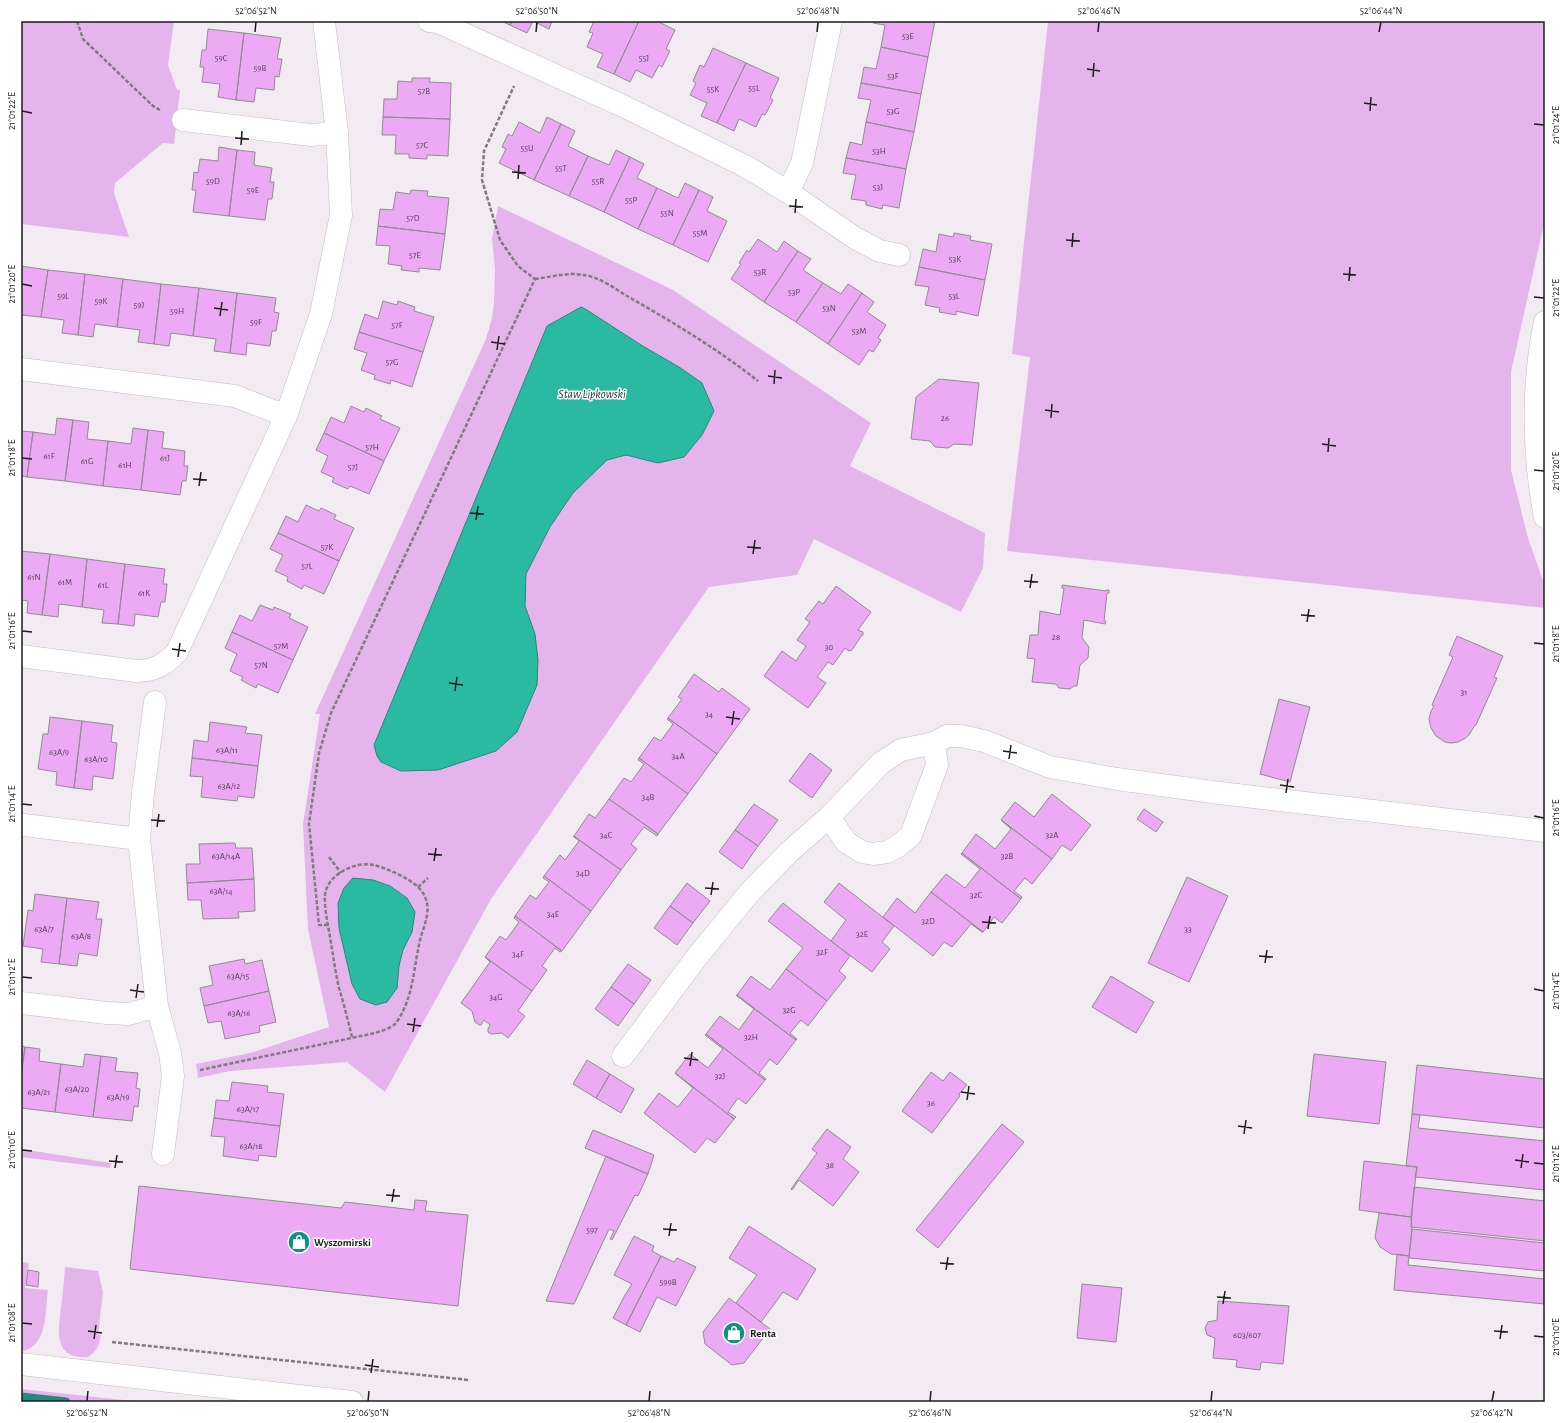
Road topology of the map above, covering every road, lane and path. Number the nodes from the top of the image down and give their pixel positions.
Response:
1 (77, 21) edge
2 (324, 21) edge
3 (429, 21) edge
4 (831, 21) edge
5 (526, 61) junction
6 (183, 120) joint
7 (337, 133) junction
8 (788, 192) junction
9 (899, 255) dead end
10 (535, 279) junction
11 (1545, 322) edge
12 (21, 369) edge
13 (758, 381) dead end
14 (286, 416) junction
15 (1545, 517) edge
16 (21, 656) edge
17 (155, 702) dead end
18 (934, 743) junction
19 (829, 817) junction
20 (24, 825) dead end
21 (1545, 831) edge
22 (139, 839) junction
23 (329, 858) dead end
24 (341, 873) junction
25 (428, 878) dead end
26 (418, 887) junction
27 (328, 925) junction
28 (21, 1003) edge
29 (157, 1006) junction
30 (352, 1037) junction
31 (623, 1056) dead end
32 (173, 1076) junction
33 (163, 1154) dead end
34 (112, 1342) dead end
35 (21, 1364) edge
36 (470, 1380) dead end
37 (352, 1402) edge

1 - 6 path
2 - 7 street
3 - 5 street
4 - 8 street
5 - 8 street
5 - 10 path
6 - 7 street
7 - 14 street
8 - 9 street
10 - 13 path
10 - 27 path
11 - 15 street
12 - 14 street
14 - 16 street
17 - 22 street
18 - 19 street
18 - 19 street
18 - 21 street
19 - 31 street
20 - 22 street
22 - 29 street
23 - 24 path
24 - 26 path
24 - 27 path
25 - 26 path
26 - 30 path
27 - 30 path
28 - 29 street
29 - 32 street
30 - 32 path
32 - 33 street
34 - 36 path
35 - 37 street

